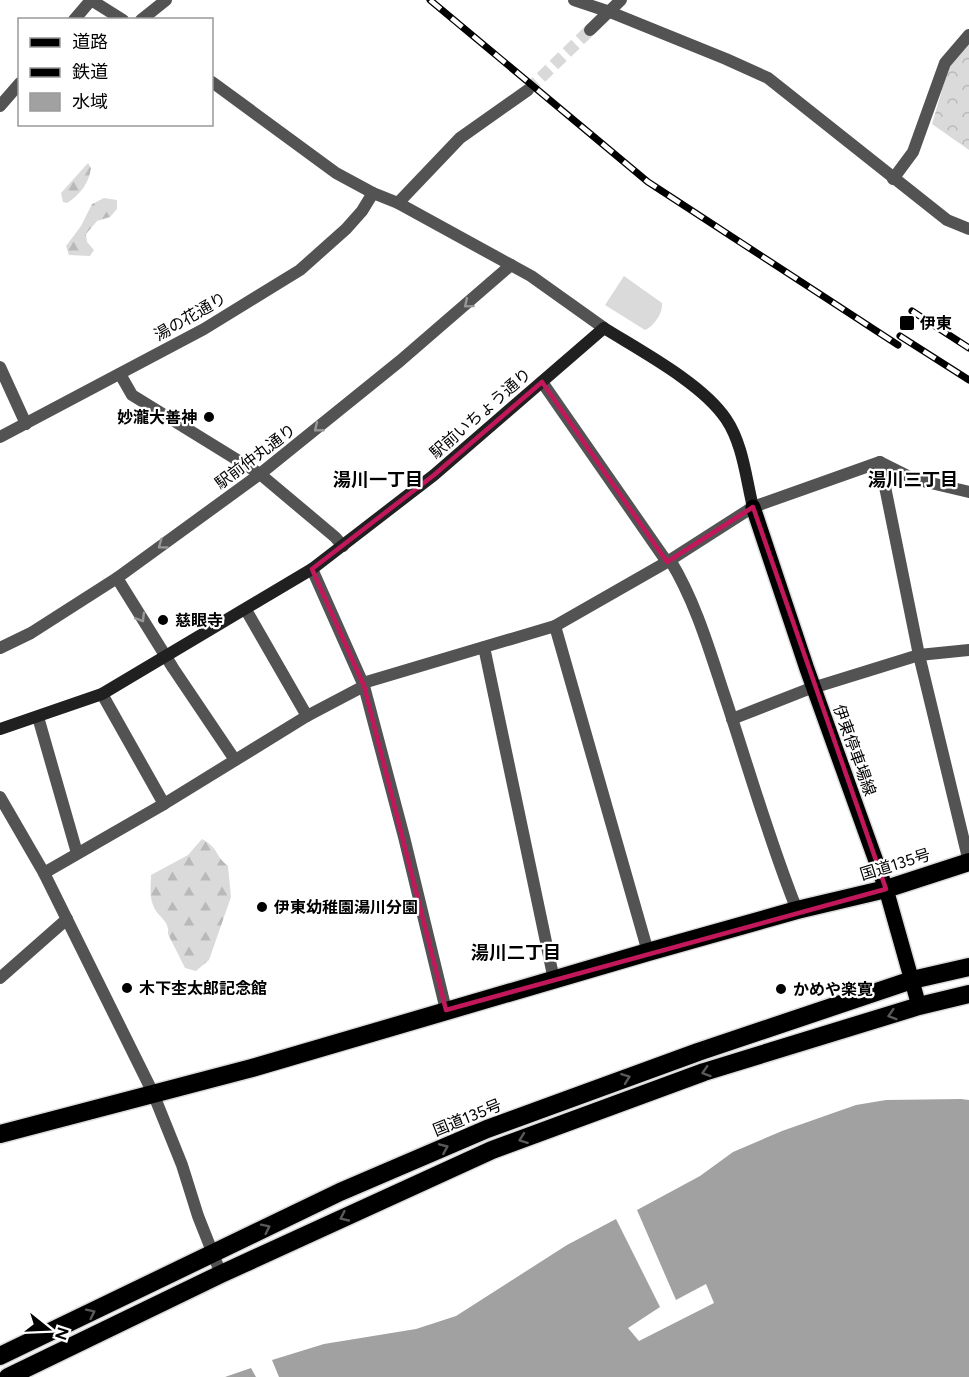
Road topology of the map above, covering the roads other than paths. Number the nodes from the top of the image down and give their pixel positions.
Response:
1 (91, 0) edge
2 (166, 0) edge
3 (574, 0) edge
4 (621, 0) edge
5 (610, 12) junction
6 (76, 18) edge
7 (120, 18) edge
8 (144, 18) edge
9 (590, 30) tunnel mouth
10 (969, 35) edge
11 (213, 83) edge
12 (18, 85) edge
13 (528, 90) tunnel mouth
14 (0, 106) edge
15 (893, 179) junction
16 (373, 193) junction
17 (398, 203) junction
18 (969, 229) edge
19 (511, 265) junction
20 (604, 328) junction
21 (0, 367) edge
22 (120, 374) junction
23 (542, 382) junction
24 (26, 424) junction
25 (0, 437) edge
26 (880, 462) junction
27 (260, 474) junction
28 (969, 492) edge
29 (753, 507) junction
30 (343, 546) junction
31 (669, 561) junction
32 (312, 569) junction
33 (117, 578) junction
34 (246, 610) junction
35 (555, 626) junction
36 (484, 647) junction
37 (0, 648) edge
38 (969, 650) edge
39 (919, 655) junction
40 (166, 657) junction
41 (364, 685) junction
42 (815, 689) junction
43 (102, 694) junction
44 (307, 716) junction
45 (38, 717) junction
46 (732, 719) junction
47 (0, 729) edge
48 (235, 760) junction
49 (0, 797) edge
50 (164, 804) junction
51 (77, 853) junction
52 (969, 862) edge
53 (44, 873) junction
54 (886, 889) junction
55 (797, 910) junction
56 (67, 919) junction
57 (648, 952) junction
58 (969, 967) edge
59 (0, 978) edge
60 (554, 980) junction
61 (912, 980) junction
62 (969, 994) edge
63 (919, 1006) junction
64 (446, 1010) junction
65 (153, 1093) junction
66 (0, 1134) edge
67 (213, 1254) junction
68 (221, 1274) junction
69 (0, 1356) edge
70 (8, 1377) edge

1 - 6 street
1 - 7 street
2 - 8 street
3 - 5 street
4 - 5 street
5 - 9 street
5 - 15 street
10 - 15 street
11 - 16 street
12 - 14 street
13 - 17 street
15 - 18 street
16 - 17 street
16 - 22 street, 湯の花通り
17 - 19 street
19 - 20 street
19 -> 27 street, 駅前仲丸通り
20 - 23 street, 駅前いちょう通り
20 - 29 street
21 - 24 street
22 - 24 street, 湯の花通り
22 - 27 street
23 - 30 street, 駅前いちょう通り
23 - 31 street
24 - 25 street, 湯の花通り
26 - 28 street
26 - 29 street
26 - 39 street
27 - 30 street
27 -> 33 street, 駅前仲丸通り
29 - 31 street
29 - 42 main road, 伊東停車場線
30 - 32 street, 駅前いちょう通り
31 - 35 street
31 - 46 street
32 - 34 street, 駅前いちょう通り
32 - 41 street
33 - 37 street, 駅前仲丸通り
33 -> 40 street
34 - 40 street, 駅前いちょう通り
34 - 44 street
35 - 36 street
35 - 57 street
36 - 41 street
36 - 60 street
38 - 39 street
39 - 42 street
39 - 52 street
40 - 43 street, 駅前いちょう通り
40 - 48 street
41 - 44 street
41 - 64 street
42 - 46 street
42 - 54 main road, 伊東停車場線
43 - 45 street, 駅前いちょう通り
43 - 50 street
44 - 48 street
45 - 47 street, 駅前いちょう通り
45 - 51 street
46 - 55 street
48 - 50 street
49 - 53 street
50 - 51 street
51 - 53 street
52 - 54 highway, 国道135号
53 - 56 street
54 - 55 highway, 国道135号
54 - 61 main road, 伊東停車場線
55 - 57 highway, 国道135号
56 - 59 street
56 - 65 street
57 - 60 highway, 国道135号
58 - 61 highway, 国道135号
60 - 64 highway, 国道135号
61 - 63 main road, 伊東停車場線
67 -> 61 highway, 国道135号
62 - 63 highway
63 -> 68 highway
64 - 65 highway, 国道135号
65 - 66 highway, 国道135号
65 - 67 street
67 - 68 street
69 -> 67 highway, 国道135号
68 - 70 highway

